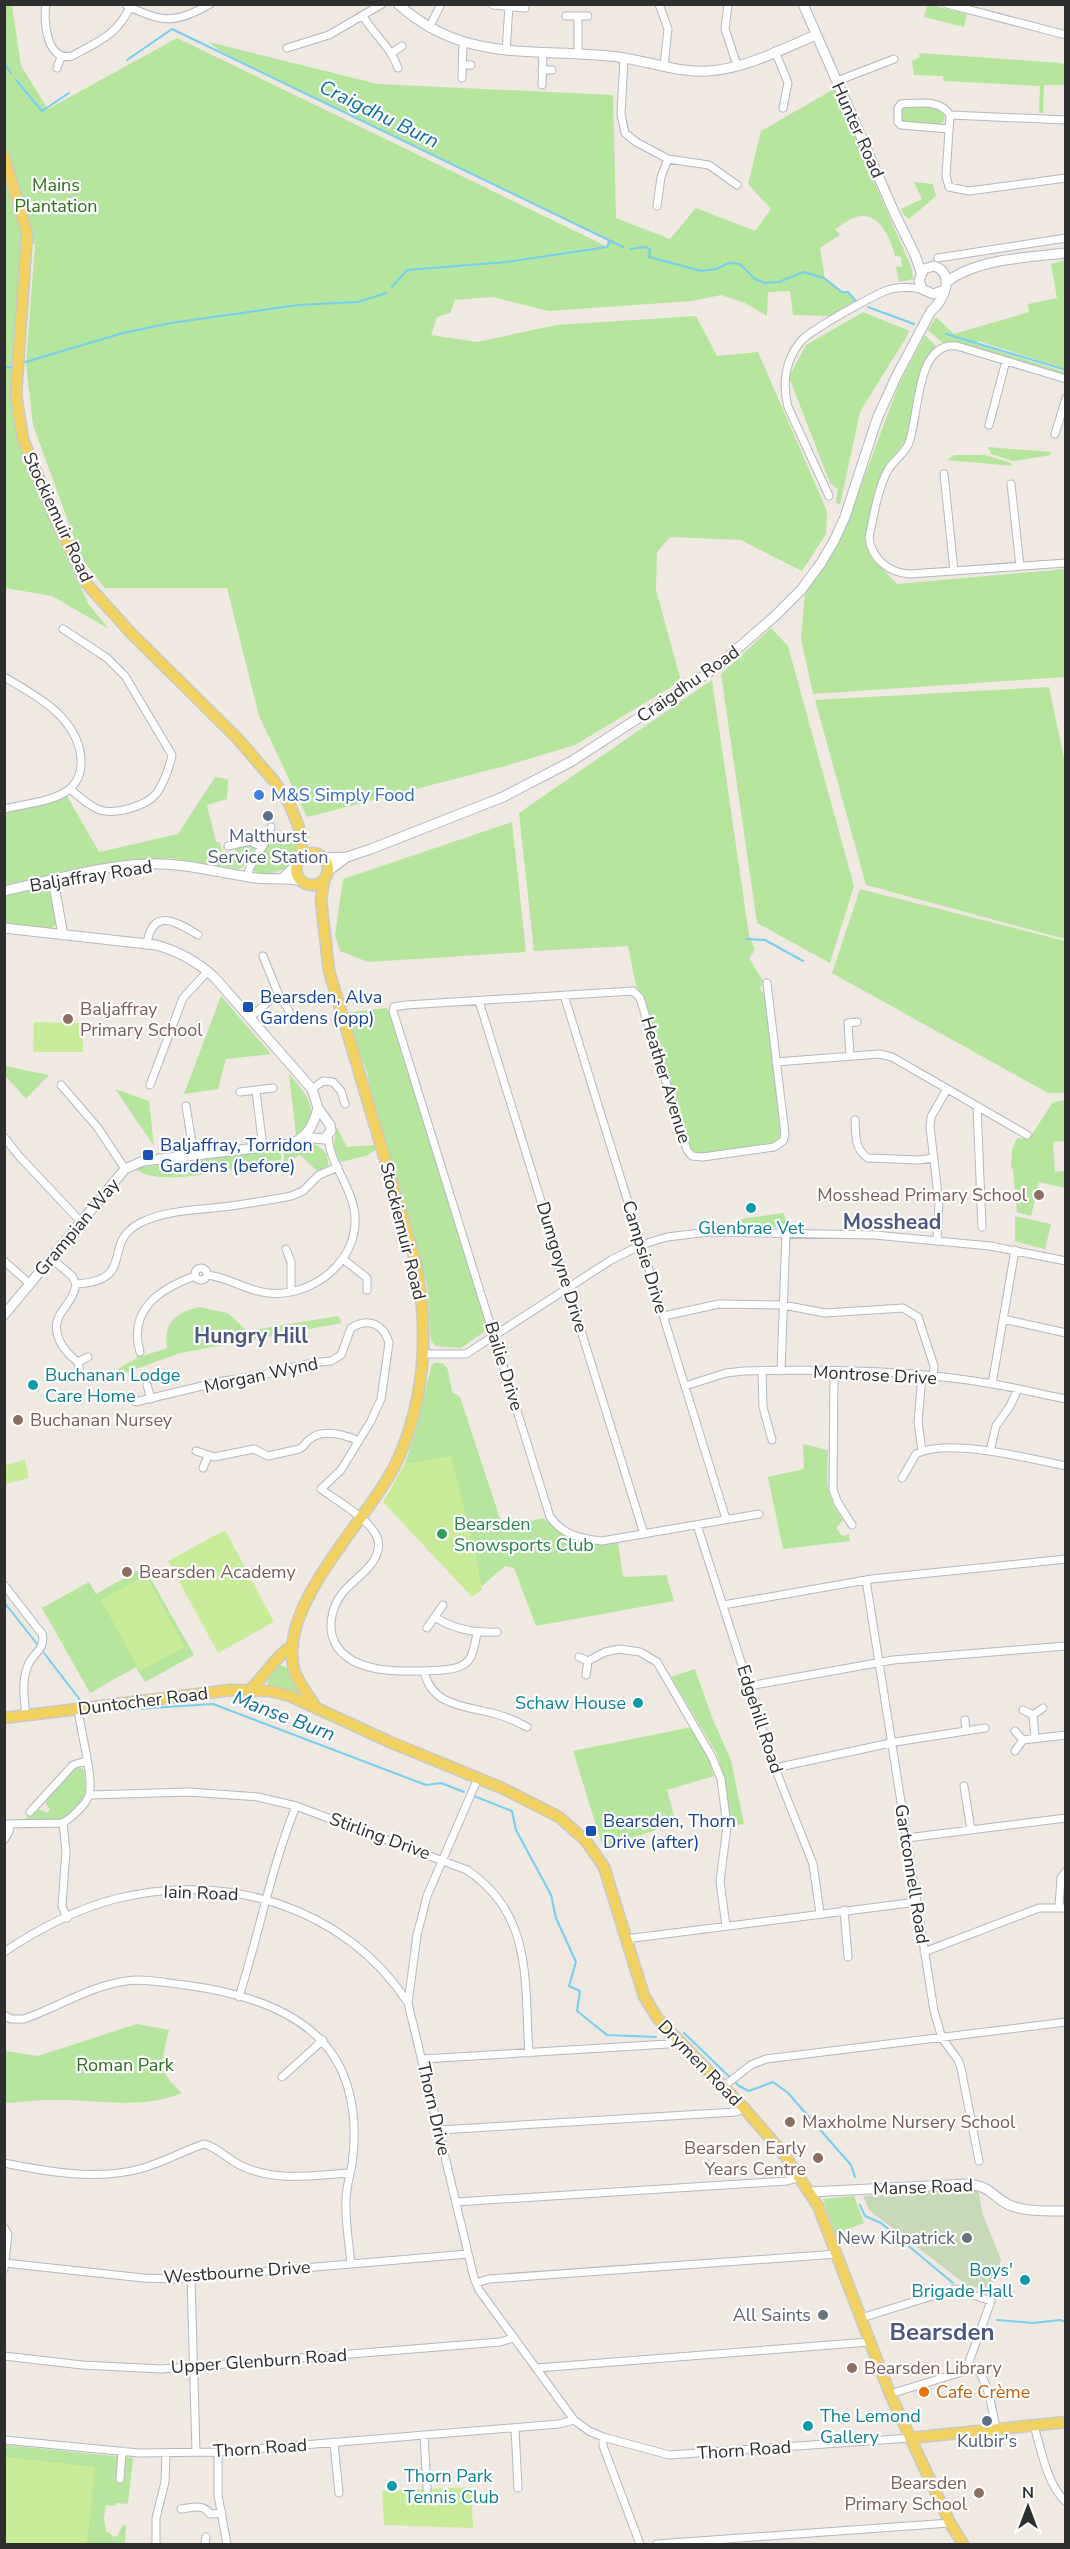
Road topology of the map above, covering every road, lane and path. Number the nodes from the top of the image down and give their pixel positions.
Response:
1 (46, 4) edge
2 (210, 4) edge
3 (381, 4) edge
4 (398, 4) edge
5 (441, 4) edge
6 (659, 4) edge
7 (728, 4) edge
8 (803, 4) edge
9 (947, 4) edge
10 (493, 5) edge
11 (128, 6) edge
12 (509, 6) junction
13 (525, 8) dead end
14 (363, 16) junction
15 (566, 16) dead end
16 (578, 16) junction
17 (588, 16) dead end
18 (429, 28) junction
19 (1065, 34) edge
20 (816, 35) junction
21 (462, 43) junction
22 (299, 44) junction
23 (402, 46) dead end
24 (287, 48) dead end
25 (506, 51) junction
26 (775, 51) junction
27 (393, 52) junction
28 (543, 52) junction
29 (578, 53) junction
30 (302, 55) dead end
31 (61, 57) junction
32 (624, 58) junction
33 (894, 59) dead end
34 (462, 65) junction
35 (471, 65) dead end
36 (737, 65) junction
37 (664, 66) junction
38 (57, 68) dead end
39 (398, 68) dead end
40 (542, 70) junction
41 (552, 70) dead end
42 (462, 78) dead end
43 (837, 81) junction
44 (542, 85) dead end
45 (783, 108) dead end
46 (950, 115) junction
47 (1065, 120) edge
48 (949, 129) junction
49 (4, 156) edge
50 (668, 159) junction
51 (1065, 178) edge
52 (737, 185) dead end
53 (657, 206) dead end
54 (1065, 238) edge
55 (1065, 253) edge
56 (915, 255) junction
57 (938, 258) dead end
58 (930, 266) junction
59 (942, 269) junction
60 (962, 272) junction
61 (923, 284) junction
62 (945, 286) junction
63 (931, 312) junction
64 (1006, 361) junction
65 (1065, 379) edge
66 (1065, 398) edge
67 (989, 425) dead end
68 (1055, 434) dead end
69 (944, 474) dead end
70 (1011, 484) dead end
71 (829, 496) dead end
72 (1065, 563) edge
73 (1020, 566) junction
74 (954, 571) junction
75 (63, 629) dead end
76 (4, 677) edge
77 (70, 789) junction
78 (4, 809) edge
79 (271, 827) dead end
80 (302, 838) junction
81 (228, 846) dead end
82 (262, 847) junction
83 (319, 855) junction
84 (347, 857) junction
85 (299, 861) junction
86 (326, 876) junction
87 (247, 877) junction
88 (284, 877) junction
89 (53, 880) junction
90 (305, 883) junction
91 (4, 891) edge
92 (321, 900) junction
93 (4, 928) edge
94 (63, 935) junction
95 (198, 935) dead end
96 (147, 943) junction
97 (263, 956) dead end
98 (208, 971) junction
99 (767, 983) dead end
100 (278, 993) junction
101 (564, 995) junction
102 (479, 1001) junction
103 (394, 1007) joint
104 (289, 1011) dead end
105 (250, 1017) junction
106 (857, 1022) dead end
107 (850, 1056) junction
108 (776, 1062) junction
109 (61, 1085) dead end
110 (150, 1085) dead end
111 (273, 1088) dead end
112 (312, 1089) junction
113 (947, 1089) junction
114 (256, 1091) junction
115 (240, 1092) dead end
116 (345, 1104) dead end
117 (186, 1106) dead end
118 (977, 1106) junction
119 (318, 1108) junction
120 (855, 1120) dead end
121 (326, 1121) junction
122 (313, 1126) junction
123 (1027, 1135) dead end
124 (4, 1137) edge
125 (304, 1137) junction
126 (322, 1138) junction
127 (263, 1148) junction
128 (194, 1155) junction
129 (933, 1158) junction
130 (338, 1167) junction
131 (125, 1169) junction
132 (82, 1223) junction
133 (982, 1227) dead end
134 (786, 1233) junction
135 (937, 1239) junction
136 (641, 1245) junction
137 (286, 1249) dead end
138 (1015, 1250) junction
139 (300, 1258) dead end
140 (52, 1259) junction
141 (343, 1259) junction
142 (1065, 1261) edge
143 (4, 1262) edge
144 (291, 1262) junction
145 (376, 1274) dead end
146 (367, 1278) junction
147 (30, 1284) junction
148 (76, 1284) junction
149 (568, 1288) junction
150 (368, 1290) dead end
151 (291, 1292) junction
152 (783, 1305) junction
153 (4, 1315) edge
154 (664, 1316) junction
155 (1003, 1320) junction
156 (1065, 1333) edge
157 (494, 1336) junction
158 (127, 1339) dead end
159 (136, 1339) junction
160 (140, 1352) dead end
161 (424, 1354) junction
162 (88, 1357) dead end
163 (78, 1362) junction
164 (762, 1371) junction
165 (781, 1371) junction
166 (834, 1372) junction
167 (80, 1373) dead end
168 (922, 1376) junction
169 (933, 1376) junction
170 (992, 1384) junction
171 (147, 1385) dead end
172 (685, 1386) junction
173 (1018, 1389) junction
174 (151, 1399) junction
175 (1065, 1399) edge
176 (135, 1402) dead end
177 (772, 1440) dead end
178 (359, 1441) junction
179 (196, 1451) dead end
180 (922, 1451) junction
181 (990, 1451) junction
182 (208, 1456) junction
183 (1065, 1466) edge
184 (203, 1468) dead end
185 (902, 1478) dead end
186 (759, 1514) dead end
187 (361, 1518) junction
188 (726, 1519) junction
189 (697, 1525) junction
190 (852, 1526) dead end
191 (644, 1534) junction
192 (1065, 1559) edge
193 (866, 1580) junction
194 (4, 1585) edge
195 (443, 1605) dead end
196 (723, 1605) junction
197 (435, 1617) junction
198 (427, 1628) dead end
199 (497, 1632) dead end
200 (477, 1633) junction
201 (293, 1645) junction
202 (1065, 1646) edge
203 (579, 1657) dead end
204 (588, 1661) junction
205 (879, 1662) junction
206 (424, 1671) junction
207 (586, 1675) dead end
208 (749, 1686) junction
209 (249, 1690) junction
210 (315, 1706) junction
211 (1043, 1708) dead end
212 (84, 1709) junction
213 (1023, 1710) dead end
214 (1033, 1715) junction
215 (26, 1716) junction
216 (4, 1718) edge
217 (965, 1720) dead end
218 (527, 1727) dead end
219 (985, 1728) dead end
220 (966, 1731) junction
221 (1015, 1731) dead end
222 (1065, 1736) edge
223 (1035, 1737) junction
224 (1023, 1740) junction
225 (892, 1743) junction
226 (1015, 1751) dead end
227 (86, 1761) junction
228 (775, 1768) junction
229 (478, 1778) junction
230 (964, 1786) dead end
231 (89, 1795) junction
232 (296, 1806) junction
233 (30, 1812) dead end
234 (1065, 1818) edge
235 (63, 1823) junction
236 (10, 1824) edge
237 (971, 1830) junction
238 (907, 1838) junction
239 (4, 1840) edge
240 (441, 1859) junction
241 (1065, 1871) edge
242 (267, 1899) junction
243 (917, 1902) junction
244 (1062, 1907) edge
245 (844, 1910) junction
246 (820, 1913) junction
247 (67, 1918) junction
248 (726, 1926) junction
249 (626, 1940) junction
250 (4, 1952) edge
251 (924, 1952) junction
252 (848, 1957) dead end
253 (239, 1997) junction
254 (408, 2003) junction
255 (4, 2015) edge
256 (1065, 2022) edge
257 (942, 2038) junction
258 (322, 2040) junction
259 (677, 2040) junction
260 (528, 2054) junction
261 (423, 2059) junction
262 (282, 2077) dead end
263 (729, 2082) junction
264 (744, 2108) junction
265 (439, 2130) junction
266 (979, 2161) dead end
267 (4, 2163) edge
268 (350, 2173) junction
269 (800, 2177) junction
270 (810, 2192) junction
271 (456, 2202) junction
272 (1065, 2211) edge
273 (4, 2228) edge
274 (468, 2254) junction
275 (837, 2254) junction
276 (5, 2263) edge
277 (351, 2264) junction
278 (4, 2269) edge
279 (191, 2278) junction
280 (476, 2283) junction
281 (861, 2318) junction
282 (513, 2338) junction
283 (869, 2342) junction
284 (4, 2356) edge
285 (194, 2367) junction
286 (537, 2368) junction
287 (966, 2370) junction
288 (890, 2394) junction
289 (574, 2420) junction
290 (1065, 2422) edge
291 (1034, 2426) junction
292 (515, 2428) junction
293 (996, 2429) junction
294 (424, 2435) junction
295 (603, 2437) junction
296 (910, 2438) junction
297 (4, 2440) edge
298 (334, 2443) junction
299 (122, 2451) junction
300 (196, 2452) junction
301 (218, 2452) junction
302 (166, 2453) junction
303 (120, 2479) dead end
304 (518, 2488) dead end
305 (427, 2489) dead end
306 (339, 2493) dead end
307 (1065, 2502) edge
308 (181, 2509) dead end
309 (222, 2513) junction
310 (950, 2523) junction
311 (156, 2544) edge
312 (227, 2544) edge
313 (640, 2544) edge
314 (657, 2544) edge
315 (963, 2544) edge

1 - 31 street
2 - 11 street
3 - 14 street
4 - 18 street
5 - 18 street
6 - 37 street
7 - 36 street
8 - 20 street, Hunter Road
9 - 19 street
10 - 12 street
11 - 31 street
12 - 13 street
12 - 25 street
14 - 22 street
14 - 27 street
15 - 16 street
16 - 17 street
16 - 29 street
18 - 21 street
20 - 26 street
20 - 43 street, Hunter Road
21 - 25 street
21 - 34 street
22 - 24 street
22 - 30 street
23 - 27 street
25 - 28 street
26 - 36 street
26 - 45 street
27 - 39 street
28 - 29 street
28 - 40 street
29 - 32 street
31 - 38 street
32 - 37 street
32 - 50 street
33 - 43 street
34 - 35 street
34 - 42 street
36 - 37 street
40 - 41 street
40 - 44 street
43 - 56 street, Hunter Road
46 - 47 street
46 - 48 street
46 - 48 street
48 - 51 street
49 - 80 main road, Stockiemuir Road
50 - 52 street
50 - 53 street
54 - 57 street
55 - 60 street, Craigdhu Road
56 - 58 street, Hunter Road
56 - 61 street, Hunter Road
58 - 59 street, Craigdhu Road
58 - 61 street
59 - 60 street, Craigdhu Road
59 - 62 street
60 - 62 street, Craigdhu Road
61 - 62 street
61 - 63 street
61 - 71 street
62 - 63 street, Craigdhu Road
63 - 84 street, Craigdhu Road
64 - 65 street
64 - 67 street
64 - 74 street
66 - 68 street
69 - 74 street
70 - 73 street
72 - 73 street
73 - 74 street
75 - 77 street
76 - 77 street
77 - 78 street
79 - 82 street
80 - 83 main road, Stockiemuir Road
80 - 85 main road, Stockiemuir Road
81 - 82 street
82 - 87 street
83 - 84 street, Craigdhu Road
83 - 85 main road
83 - 86 main road
84 - 86 street, Craigdhu Road
85 - 88 street
85 - 90 main road
86 - 90 main road
86 - 92 main road, Stockiemuir Road
87 - 88 street, Baljaffray Road
87 - 89 street, Baljaffray Road
88 - 90 street, Baljaffray Road
89 - 91 street, Baljaffray Road
89 - 94 street
90 - 92 main road
92 - 161 main road, Stockiemuir Road
93 - 94 street
94 - 96 street
95 - 96 street
96 - 98 street
97 - 100 street
98 - 105 street
98 - 110 street
99 - 108 street, Heather Avenue
100 - 104 street
100 - 105 street
101 - 102 street, Heather Avenue
101 - 108 street, Heather Avenue
101 - 136 street, Campsie Drive
102 - 103 street, Heather Avenue
102 - 149 street, Dumgoyne Drive
103 - 157 street, Bailie Drive
105 - 112 street
106 - 107 street
107 - 108 street
107 - 113 street
109 - 131 street
111 - 114 street
112 - 116 street
112 - 119 street
113 - 118 street
113 - 129 street
114 - 115 street
114 - 127 street
117 - 128 street
118 - 123 street
118 - 133 street
119 - 121 street
119 - 122 street
120 - 129 street
121 - 122 street
121 - 126 street
122 - 125 street
122 - 126 street
124 - 132 street
125 - 126 street, Grampian Way
125 - 127 street, Grampian Way
126 - 130 street
127 - 128 street, Grampian Way
128 - 131 street, Grampian Way
129 - 135 street
130 - 141 street
130 - 148 street
131 - 132 street, Grampian Way
132 - 140 street, Grampian Way
134 - 135 street
134 - 136 street
134 - 152 street
135 - 138 street
136 - 149 street
136 - 154 street, Campsie Drive
137 - 144 street
138 - 142 street
138 - 155 street
139 - 144 street
140 - 147 street, Grampian Way
140 - 148 street
141 - 146 street
141 - 151 street
143 - 147 street
144 - 151 street
145 - 146 street
146 - 150 street
147 - 153 street, Grampian Way
148 - 163 street
149 - 157 street
149 - 191 street, Dumgoyne Drive
151 - 159 street
152 - 154 street
152 - 165 street
152 - 169 street
154 - 172 street, Campsie Drive
155 - 156 street
155 - 170 street
157 - 161 street
157 - 191 street, Bailie Drive
158 - 159 street
159 - 160 street
161 - 187 main road, Stockiemuir Road
162 - 163 street
163 - 167 street
164 - 165 street, Montrose Drive
164 - 172 street, Montrose Drive
164 - 177 street
165 - 166 street, Montrose Drive
166 - 168 street, Montrose Drive
166 - 190 street
168 - 169 street, Montrose Drive
168 - 180 street
169 - 170 street, Montrose Drive
170 - 173 street, Montrose Drive
171 - 174 street
172 - 188 street, Campsie Drive
173 - 175 street, Montrose Drive
173 - 181 street
174 - 176 street, Morgan Wynd
174 - 178 street, Morgan Wynd
178 - 182 street
178 - 187 street, Morgan Wynd
179 - 182 street
180 - 181 street
180 - 185 street
181 - 183 street
182 - 184 street
186 - 188 street, Bailie Drive
187 - 201 main road, Stockiemuir Road
187 - 206 street
188 - 189 street, Bailie Drive
189 - 191 street, Bailie Drive
189 - 196 street, Edgehill Road
192 - 193 street
193 - 196 street
193 - 205 street, Gartconnell Road
194 - 215 street
195 - 197 street
196 - 208 street, Edgehill Road
197 - 198 street
197 - 200 street
199 - 200 street
200 - 206 street
201 - 209 main road
201 - 210 main road
202 - 205 street
203 - 204 street
204 - 207 street
204 - 248 street
205 - 208 street
205 - 225 street, Gartconnell Road
206 - 218 street
208 - 228 street, Edgehill Road
209 - 210 main road, Duntocher Road
209 - 212 main road, Duntocher Road
210 - 229 main road, Drymen Road
211 - 214 street
212 - 215 main road, Duntocher Road
212 - 227 street
213 - 214 street
214 - 223 street
215 - 216 main road, Duntocher Road
217 - 220 street
219 - 220 street
220 - 225 street
221 - 224 street
222 - 223 street
223 - 224 street
224 - 226 street
225 - 228 street
225 - 238 street, Gartconnell Road
227 - 231 street
227 - 233 street
228 - 246 street, Edgehill Road
229 - 240 street, Thorn Drive
229 - 249 main road, Drymen Road
230 - 237 street
231 - 232 street, Stirling Drive
231 - 235 street
232 - 240 street, Stirling Drive
232 - 242 street
234 - 237 street
235 - 236 street
235 - 247 street
236 - 239 street
237 - 238 street
238 - 243 street, Gartconnell Road
240 - 254 street, Thorn Drive
240 - 260 street, Stirling Drive
241 - 244 street
242 - 247 street, Iain Road
242 - 253 street
242 - 254 street, Iain Road
243 - 245 street
243 - 251 street, Gartconnell Road
244 - 251 street
245 - 246 street
245 - 252 street
246 - 248 street
247 - 250 street, Iain Road
248 - 249 street
249 - 259 main road, Drymen Road
251 - 257 street, Gartconnell Road
253 - 255 street
253 - 258 street
254 - 261 street, Thorn Drive
256 - 257 street
257 - 263 street
257 - 266 street, Gartconnell Road
258 - 262 street
258 - 268 street
259 - 260 street
259 - 263 main road, Drymen Road
260 - 261 street
261 - 265 street, Thorn Drive
263 - 264 main road, Drymen Road
264 - 265 street
264 - 269 main road, Drymen Road
265 - 271 street, Thorn Drive
267 - 268 street
268 - 277 street
269 - 270 main road, Drymen Road
269 - 271 street
270 - 272 street, Manse Road
270 - 275 main road, Drymen Road
271 - 274 street, Thorn Drive
273 - 276 street
274 - 277 street, Westbourne Drive
274 - 280 street, Thorn Drive
275 - 280 street
275 - 281 main road, Drymen Road
276 - 278 street
276 - 279 street, Westbourne Drive
277 - 279 street, Westbourne Drive
279 - 285 street
280 - 282 street, Thorn Drive
281 - 283 main road, Drymen Road
281 - 287 street
282 - 285 street, Upper Glenburn Road
282 - 286 street, Thorn Drive
283 - 286 street
283 - 288 main road, Drymen Road
284 - 285 street, Upper Glenburn Road
285 - 300 street
286 - 289 street, Thorn Drive
287 - 288 street
287 - 293 street
288 - 296 main road, Drymen Road
289 - 292 street, Thorn Road
289 - 295 street, Thorn Road
290 - 291 main road
291 - 293 main road
291 - 307 street
292 - 294 street, Thorn Road
292 - 304 street
293 - 296 main road
294 - 298 street, Thorn Road
294 - 305 street
295 - 296 street, Thorn Road
295 - 313 street
296 - 310 main road, Drymen Road
297 - 299 street, Thorn Road
298 - 301 street, Thorn Road
298 - 306 street
299 - 302 street, Thorn Road
299 - 303 street
300 - 301 street, Thorn Road
300 - 302 street, Thorn Road
301 - 309 street
302 - 311 street
308 - 309 street
309 - 312 street
310 - 314 street
310 - 315 main road, Drymen Road

